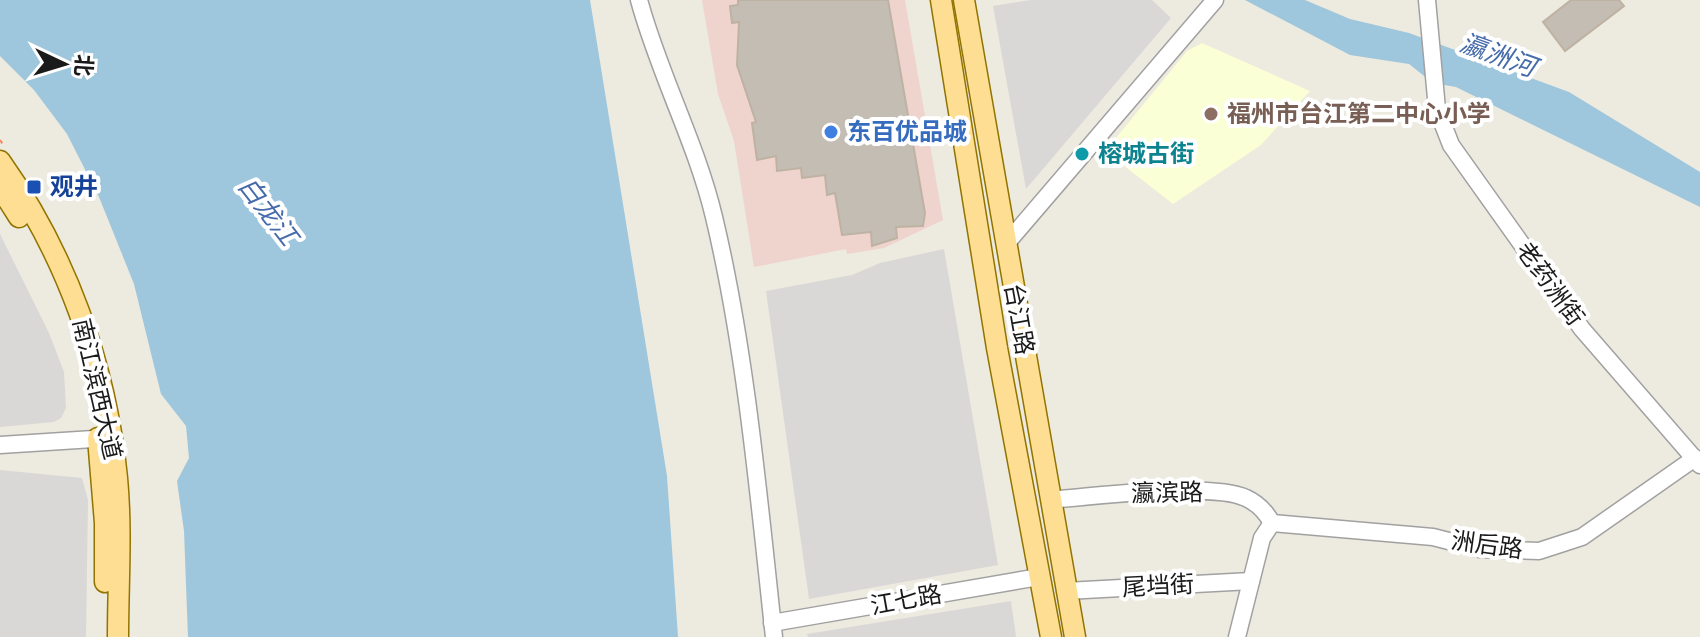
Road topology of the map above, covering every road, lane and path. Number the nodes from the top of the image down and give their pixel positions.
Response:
1 (639, 0) edge
2 (941, 0) edge
3 (964, 0) edge
4 (1215, 0) edge
5 (1427, 0) edge
6 (0, 161) edge
7 (0, 187) edge
8 (1006, 244) junction
9 (104, 439) junction
10 (0, 445) edge
11 (1697, 462) edge
12 (1050, 500) junction
13 (1272, 523) junction
14 (1039, 577) junction
15 (1251, 581) junction
16 (1066, 591) junction
17 (773, 630) edge
18 (105, 637) edge
19 (118, 637) edge
20 (1051, 637) edge
21 (1075, 637) edge
22 (1237, 637) edge

1 - 17 street
2 - 14 main road, 台江路
3 - 8 main road, 台江路
4 - 8 street
5 - 11 street, 老药洲街
6 - 9 main road, 南江滨西大道
7 - 9 main road, 南江滨西大道
8 - 12 main road, 台江路
9 - 10 street
9 - 18 main road, 南江滨西大道
9 - 19 main road, 南江滨西大道
11 - 13 street, 洲后路
12 - 13 street, 瀛滨路
12 - 16 main road, 台江路
13 - 15 street
14 - 17 street, 江七路
14 - 20 main road, 台江路
15 - 16 street, 尾垱街
15 - 22 street
16 - 21 main road, 台江路

